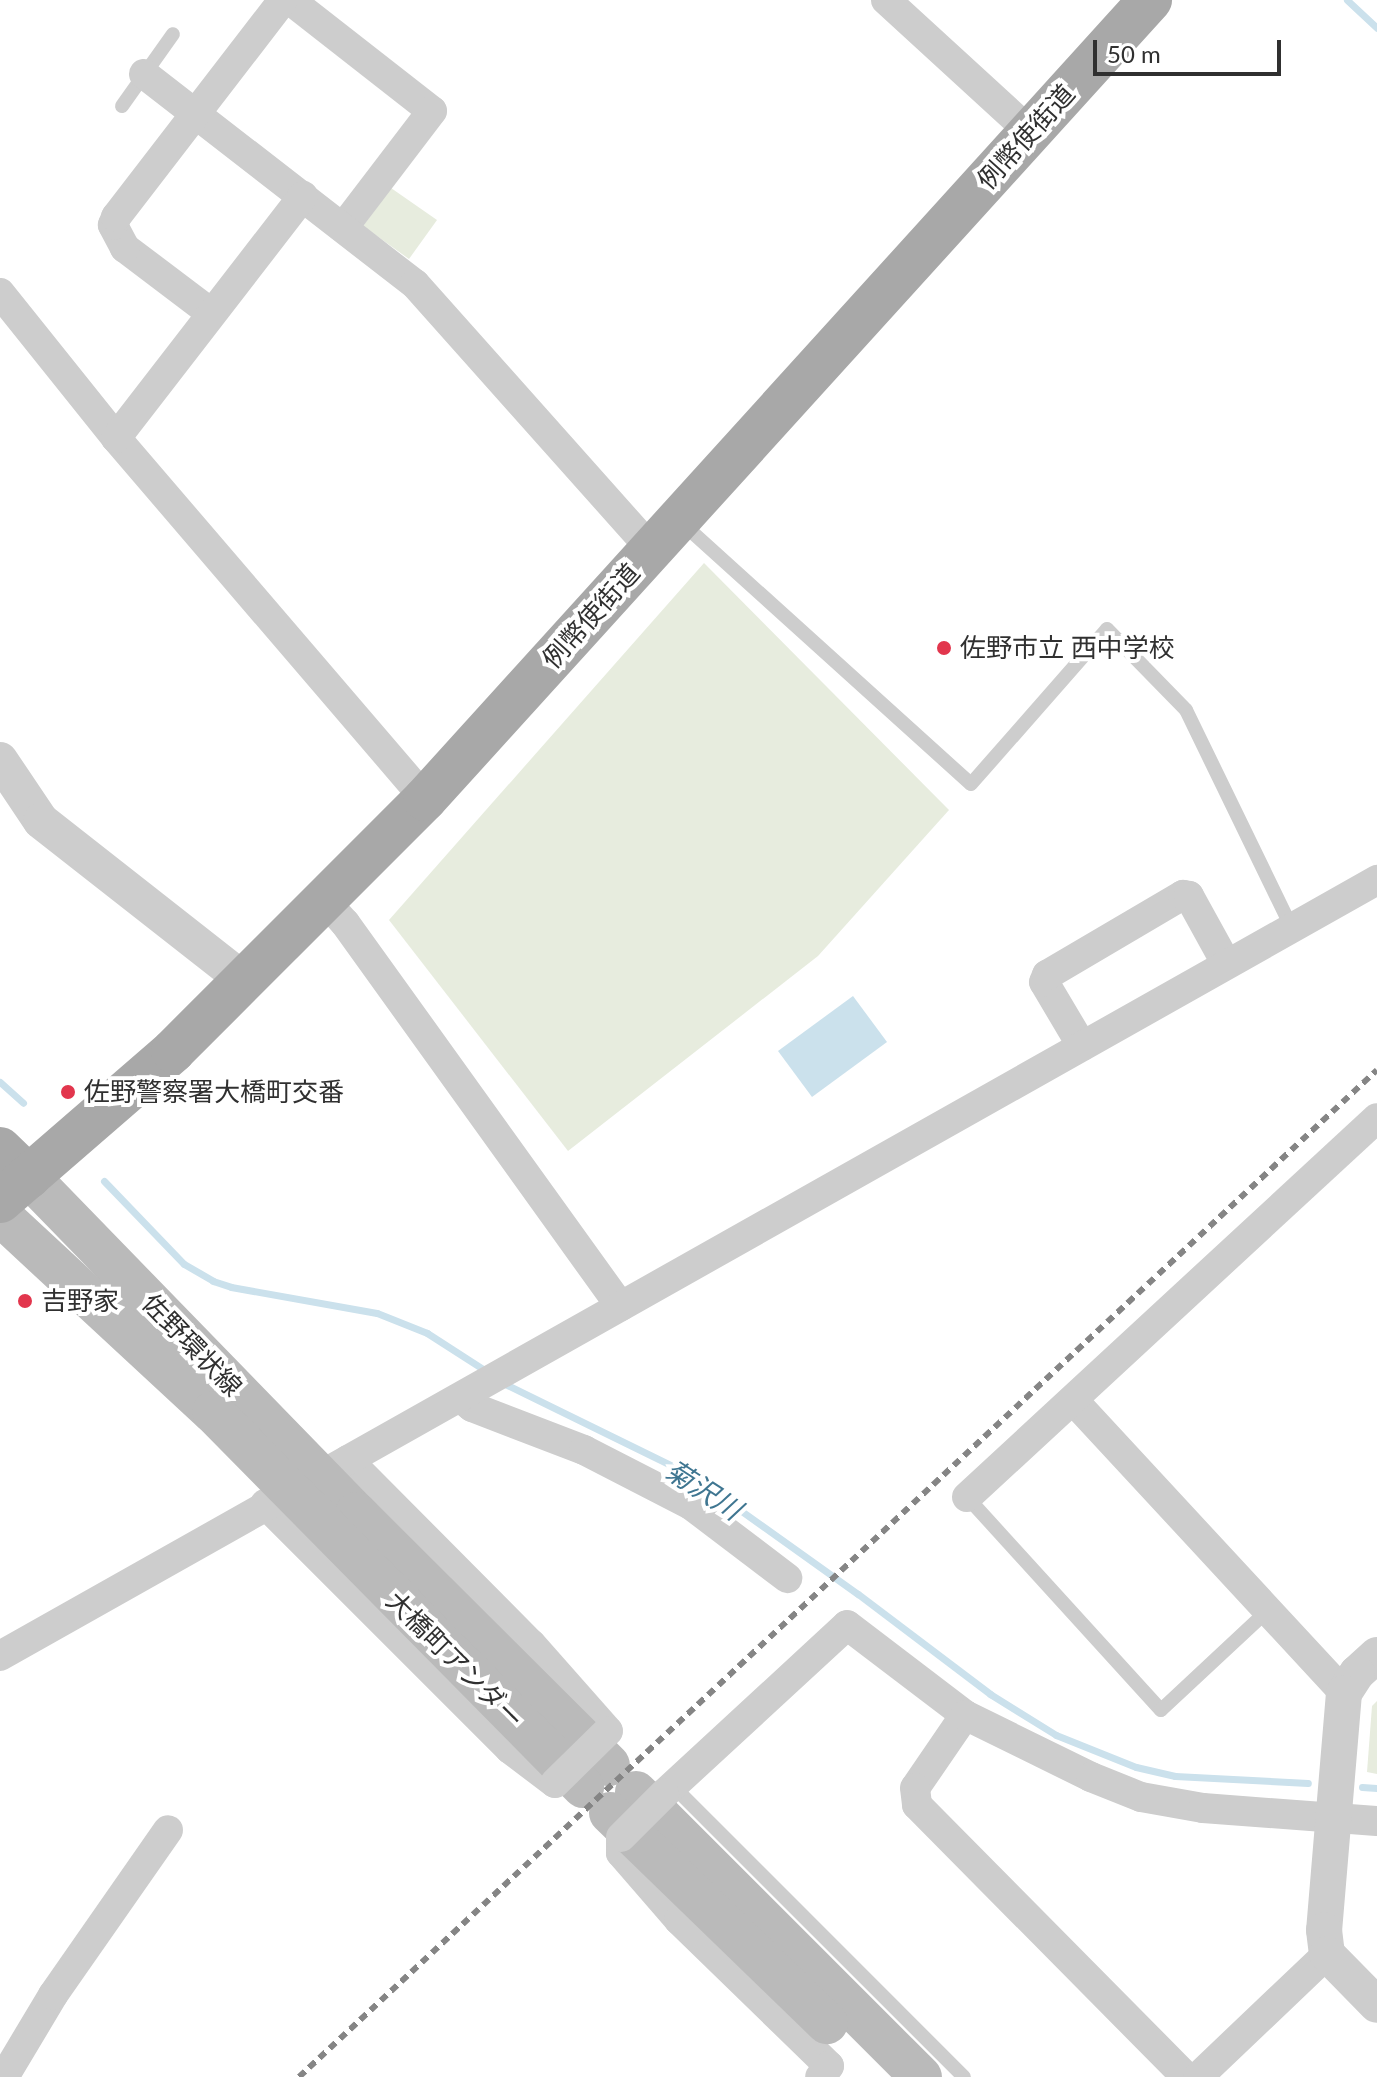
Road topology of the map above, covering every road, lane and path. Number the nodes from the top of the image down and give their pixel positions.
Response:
1 (283, 0) edge
2 (290, 0) edge
3 (886, 0) edge
4 (1150, 0) edge
5 (173, 34) dead end
6 (144, 74) junction
7 (122, 106) dead end
8 (194, 115) junction
9 (1030, 132) junction
10 (303, 196) junction
11 (343, 228) junction
12 (0, 293) edge
13 (211, 313) junction
14 (116, 438) junction
15 (665, 535) junction
16 (0, 760) edge
17 (425, 799) junction
18 (1377, 880) edge
19 (325, 901) junction
20 (1292, 928) junction
21 (1226, 963) junction
22 (245, 981) junction
23 (1082, 1046) junction
24 (1377, 1118) edge
25 (10, 1176) edge
26 (0, 1215) edge
27 (620, 1306) junction
28 (467, 1394) junction
29 (1073, 1400) junction
30 (306, 1483) junction
31 (967, 1497) joint
32 (342, 1522) joint
33 (787, 1578) dead end
34 (1267, 1611) junction
35 (1377, 1655) edge
36 (0, 1656) edge
37 (1344, 1693) junction
38 (965, 1715) junction
39 (618, 1788) junction
40 (1333, 1817) junction
41 (1377, 1821) edge
42 (168, 1830) dead end
43 (1327, 1954) junction
44 (1377, 2005) edge
45 (850, 2063) edge
46 (4, 2077) edge
47 (921, 2077) edge
48 (964, 2077) edge
49 (1186, 2077) edge
50 (1198, 2077) edge

1 - 8 street
2 - 11 street
3 - 9 street
4 - 9 main road, 例幣使街道
5 - 6 lane
6 - 7 lane
6 - 8 street
8 - 10 street
8 - 13 street
9 - 15 main road, 例幣使街道
10 - 11 street
10 - 13 street
11 - 15 street
12 - 14 street
13 - 14 street
14 - 17 street
15 - 17 main road, 例幣使街道
15 - 20 lane
16 - 22 street
17 - 19 main road, 例幣使街道
18 - 20 street
19 - 22 main road, 例幣使街道
19 - 27 street
20 - 21 street
21 - 23 street
21 - 23 street
22 - 25 main road, 例幣使街道
23 - 27 street
24 - 29 street
25 - 30 main road, 佐野環状線
26 - 30 main road, 佐野環状線
27 - 28 street
28 - 30 street
28 - 33 street
29 - 31 street
29 - 34 street
30 - 32 main road, 佐野環状線
30 - 36 street
30 - 39 street
30 - 39 street
31 - 34 lane
32 - 39 main road, 大橋町アンダー
34 - 37 street
35 - 37 street
37 - 40 street
38 - 39 street
38 - 40 street
38 - 49 street
39 - 45 main road, 大橋町アンダー
39 - 48 lane
40 - 41 street
40 - 43 street
42 - 46 street
43 - 44 street
43 - 50 street
45 - 47 main road

